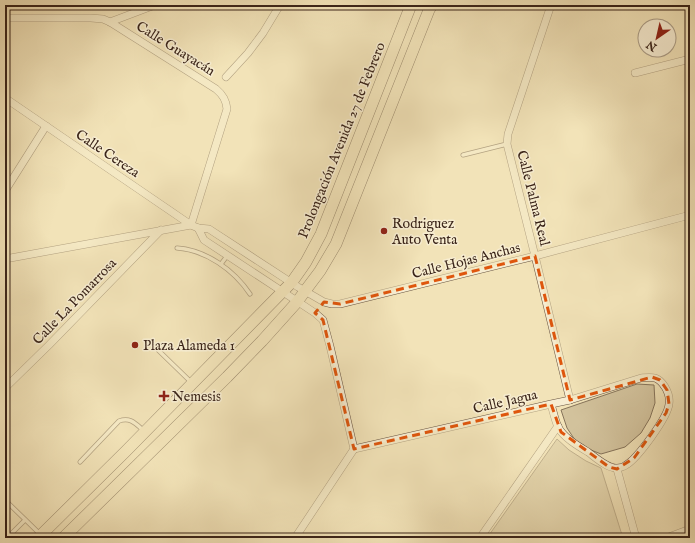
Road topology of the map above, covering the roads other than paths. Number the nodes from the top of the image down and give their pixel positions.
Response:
1 (155, 5) edge
2 (280, 5) edge
3 (411, 5) edge
4 (432, 5) edge
5 (551, 5) edge
6 (5, 18) edge
7 (110, 22) junction
8 (690, 59) edge
9 (635, 73) dead end
10 (226, 77) dead end
11 (5, 98) edge
12 (46, 126) junction
13 (507, 144) junction
14 (463, 155) dead end
15 (5, 191) edge
16 (690, 215) edge
17 (194, 227) junction
18 (161, 230) junction
19 (177, 248) dead end
20 (227, 256) junction
21 (535, 256) junction
22 (5, 259) edge
23 (221, 264) junction
24 (292, 282) junction
25 (305, 291) junction
26 (282, 292) junction
27 (250, 294) dead end
28 (297, 302) junction
29 (324, 302) junction
30 (315, 313) junction
31 (158, 350) dead end
32 (193, 384) junction
33 (5, 388) edge
34 (570, 400) junction
35 (551, 404) junction
36 (558, 426) junction
37 (145, 432) junction
38 (354, 449) junction
39 (80, 462) dead end
40 (616, 469) junction
41 (5, 500) edge
42 (26, 520) junction
43 (690, 529) edge
44 (40, 537) edge
45 (7, 538) edge
46 (63, 538) edge
47 (295, 538) edge
48 (480, 538) edge
49 (636, 538) edge
50 (666, 538) edge

1 - 7 street
2 - 10 street
3 - 24 main road, Prolongación Avenida 27 de Febrero
4 - 25 main road
5 - 13 street, Calle Palma Real
6 - 7 street, Calle Guayacán
7 - 17 street, Calle Guayacán
8 - 9 street
11 - 12 street, Calle Cereza
12 - 15 street
12 - 17 street, Calle Cereza
13 - 14 lane
13 - 21 street, Calle Palma Real
16 - 21 street, Calle Hojas Anchas
17 - 18 street
17 - 20 street, Calle Cereza
17 - 24 street, Calle Cereza
18 - 22 street
18 - 33 street, Calle La Pomarrosa
19 - 23 lane
20 - 23 lane
20 - 26 street, Calle Cereza
21 - 29 street, Calle Hojas Anchas
21 - 34 street, Calle Palma Real
23 - 27 lane
24 - 25 street, Calle Cereza
24 - 26 main road, Prolongación Avenida 27 de Febrero
25 - 28 main road
25 - 29 street, Calle Cereza
26 - 28 street, Calle Cereza
26 - 32 main road, Prolongación Avenida 27 de Febrero
28 - 30 street, Calle Cereza
28 - 46 main road
29 - 30 street
30 - 38 street
31 - 32 lane
32 - 37 main road, Prolongación Avenida 27 de Febrero
34 - 35 street, Calle Jagua
34 - 40 street, Calle Jagua
35 - 36 street
35 - 38 street, Calle Jagua
36 - 40 street
36 - 48 street
37 - 39 lane
37 - 44 main road, Prolongación Avenida 27 de Febrero
38 - 47 street
40 - 49 street
41 - 42 lane
42 - 44 lane
42 - 45 lane
43 - 50 street

